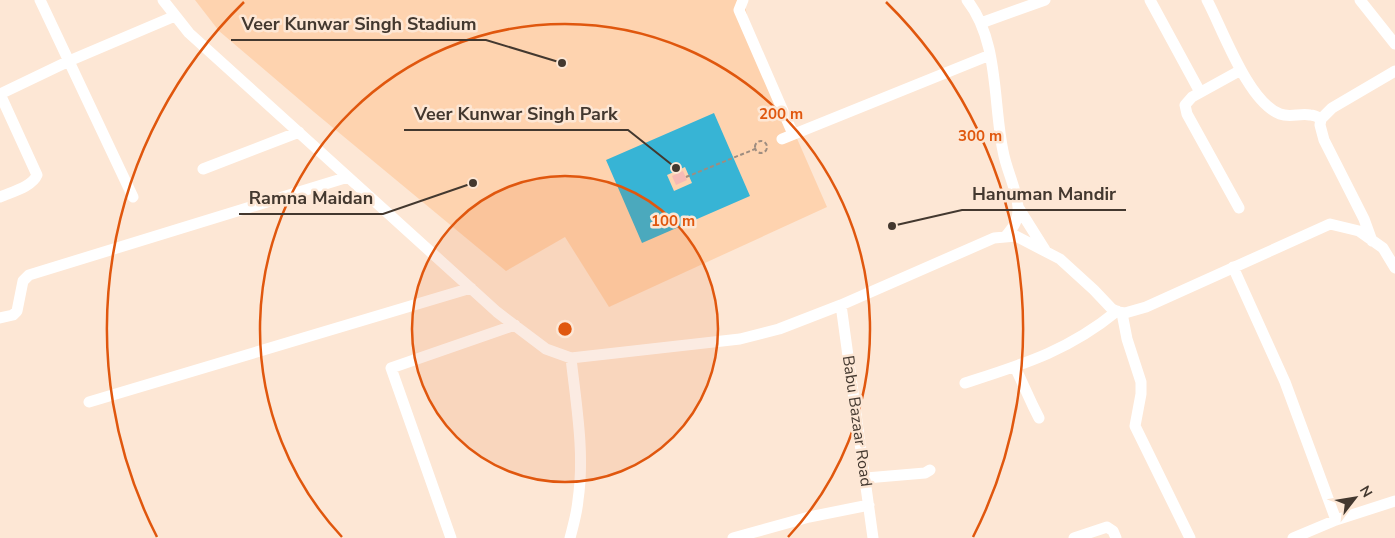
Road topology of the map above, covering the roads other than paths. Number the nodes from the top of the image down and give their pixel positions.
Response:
1 (40, 0) edge
2 (163, 0) edge
3 (743, 0) edge
4 (968, 0) edge
5 (1045, 0) edge
6 (1150, 0) edge
7 (1207, 0) edge
8 (1360, 0) edge
9 (175, 16) junction
10 (981, 23) junction
11 (1395, 44) edge
12 (990, 56) junction
13 (69, 61) junction
14 (1241, 70) junction
15 (1395, 71) edge
16 (1200, 92) junction
17 (0, 94) edge
18 (1321, 119) junction
19 (298, 132) junction
20 (203, 169) dead end
21 (348, 177) junction
22 (133, 196) dead end
23 (0, 197) edge
24 (1018, 207) junction
25 (1239, 208) dead end
26 (1005, 237) junction
27 (1372, 241) junction
28 (1046, 252) junction
29 (1233, 268) junction
30 (1395, 268) edge
31 (471, 288) junction
32 (841, 305) junction
33 (1119, 312) junction
34 (0, 318) edge
35 (514, 325) junction
36 (571, 358) junction
37 (1016, 367) junction
38 (965, 383) dead end
39 (88, 402) dead end
40 (1039, 418) dead end
41 (930, 470) dead end
42 (866, 478) junction
43 (1395, 501) edge
44 (869, 505) junction
45 (1336, 520) junction
46 (451, 538) edge
47 (570, 538) edge
48 (734, 538) edge
49 (873, 538) edge
50 (1074, 538) edge
51 (1116, 538) edge
52 (1190, 538) edge
53 (1293, 538) edge

1 - 13 street
2 - 9 street
3 - 12 street
4 - 10 street
5 - 10 street
6 - 16 street
7 - 14 street
8 - 11 street
9 - 13 street
9 - 19 street
10 - 12 street
12 - 24 street
13 - 17 street
13 - 22 street
14 - 16 street
14 - 18 street
15 - 18 street
16 - 25 street
17 - 23 street
18 - 27 street
19 - 20 street
19 - 21 street
21 - 31 street
21 - 34 street
24 - 26 street
24 - 28 street
26 - 28 street
26 - 32 street
27 - 29 street
27 - 30 street
28 - 33 street
29 - 33 street
29 - 45 street
31 - 35 street
31 - 39 street
32 - 36 street
32 - 42 street, Babu Bazaar Road
33 - 37 street
33 - 52 street
35 - 36 street
35 - 46 street
36 - 47 street
37 - 38 street
37 - 40 street
41 - 42 street
42 - 44 street, Babu Bazaar Road
43 - 45 street
44 - 48 street
44 - 49 street, Babu Bazaar Road
45 - 53 street
50 - 51 street

